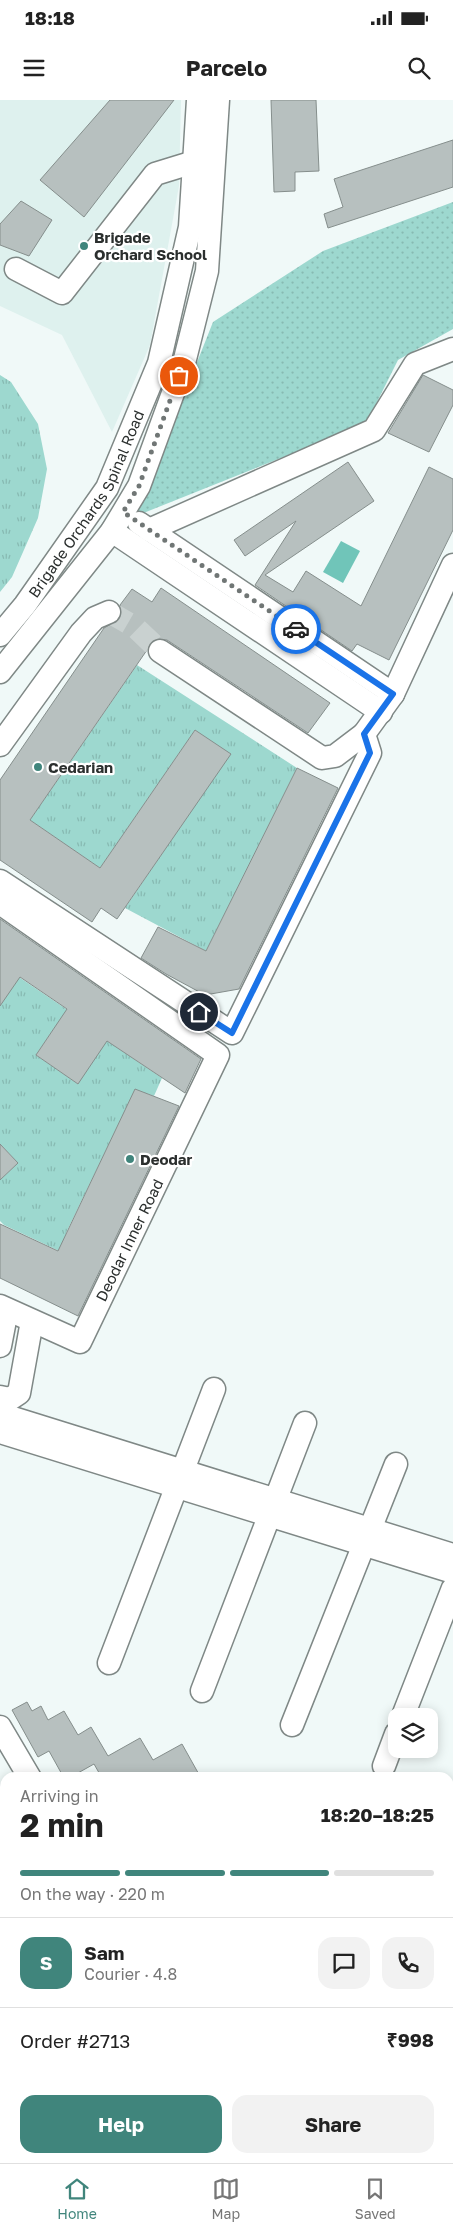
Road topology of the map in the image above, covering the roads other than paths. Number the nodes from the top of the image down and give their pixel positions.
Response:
1 (198, 100) edge
2 (218, 100) edge
3 (194, 162) junction
4 (16, 268) dead end
5 (453, 349) edge
6 (146, 394) junction
7 (170, 402) junction
8 (118, 521) junction
9 (149, 530) junction
10 (453, 565) edge
11 (109, 612) dead end
12 (0, 635) edge
13 (160, 651) tunnel mouth
14 (0, 672) edge
15 (387, 703) junction
16 (364, 734) junction
17 (0, 745) edge
18 (0, 881) edge
19 (0, 903) edge
20 (4, 1308) edge
21 (32, 1321) junction
22 (0, 1346) edge
23 (214, 1389) dead end
24 (0, 1397) edge
25 (0, 1414) edge
26 (305, 1423) dead end
27 (0, 1432) edge
28 (396, 1464) dead end
29 (180, 1479) junction
30 (273, 1508) junction
31 (367, 1537) junction
32 (453, 1555) edge
33 (453, 1572) edge
34 (453, 1588) edge
35 (109, 1663) dead end
36 (202, 1691) dead end
37 (406, 1708) edge
38 (292, 1725) dead end
39 (0, 1727) edge
40 (388, 1755) edge
41 (384, 1766) dead end
42 (26, 1772) edge

1 - 3 street, Brigade Orchards Spinal Road
2 - 7 street, Brigade Orchards Spinal Road
3 - 4 street
3 - 6 street, Brigade Orchards Spinal Road
5 - 9 street
6 - 7 street
6 - 12 street, Brigade Orchards Spinal Road
7 - 8 street, Brigade Orchards Spinal Road
8 - 9 street
8 - 14 street, Brigade Orchards Spinal Road
8 - 15 street
9 - 15 street
10 - 15 street
11 - 17 street
13 - 16 street
15 - 16 street
16 - 18 street
19 - 21 street, Deodar Inner Road
20 - 21 street, Deodar Inner Road
20 - 22 street
21 - 24 street
23 - 29 street
25 - 29 street
26 - 30 street
27 - 29 street
28 - 31 street
29 - 30 street
29 - 35 street
30 - 31 street
30 - 36 street
31 - 32 street
31 - 33 street
31 - 38 street
34 - 37 street
39 - 42 street
40 - 41 street

